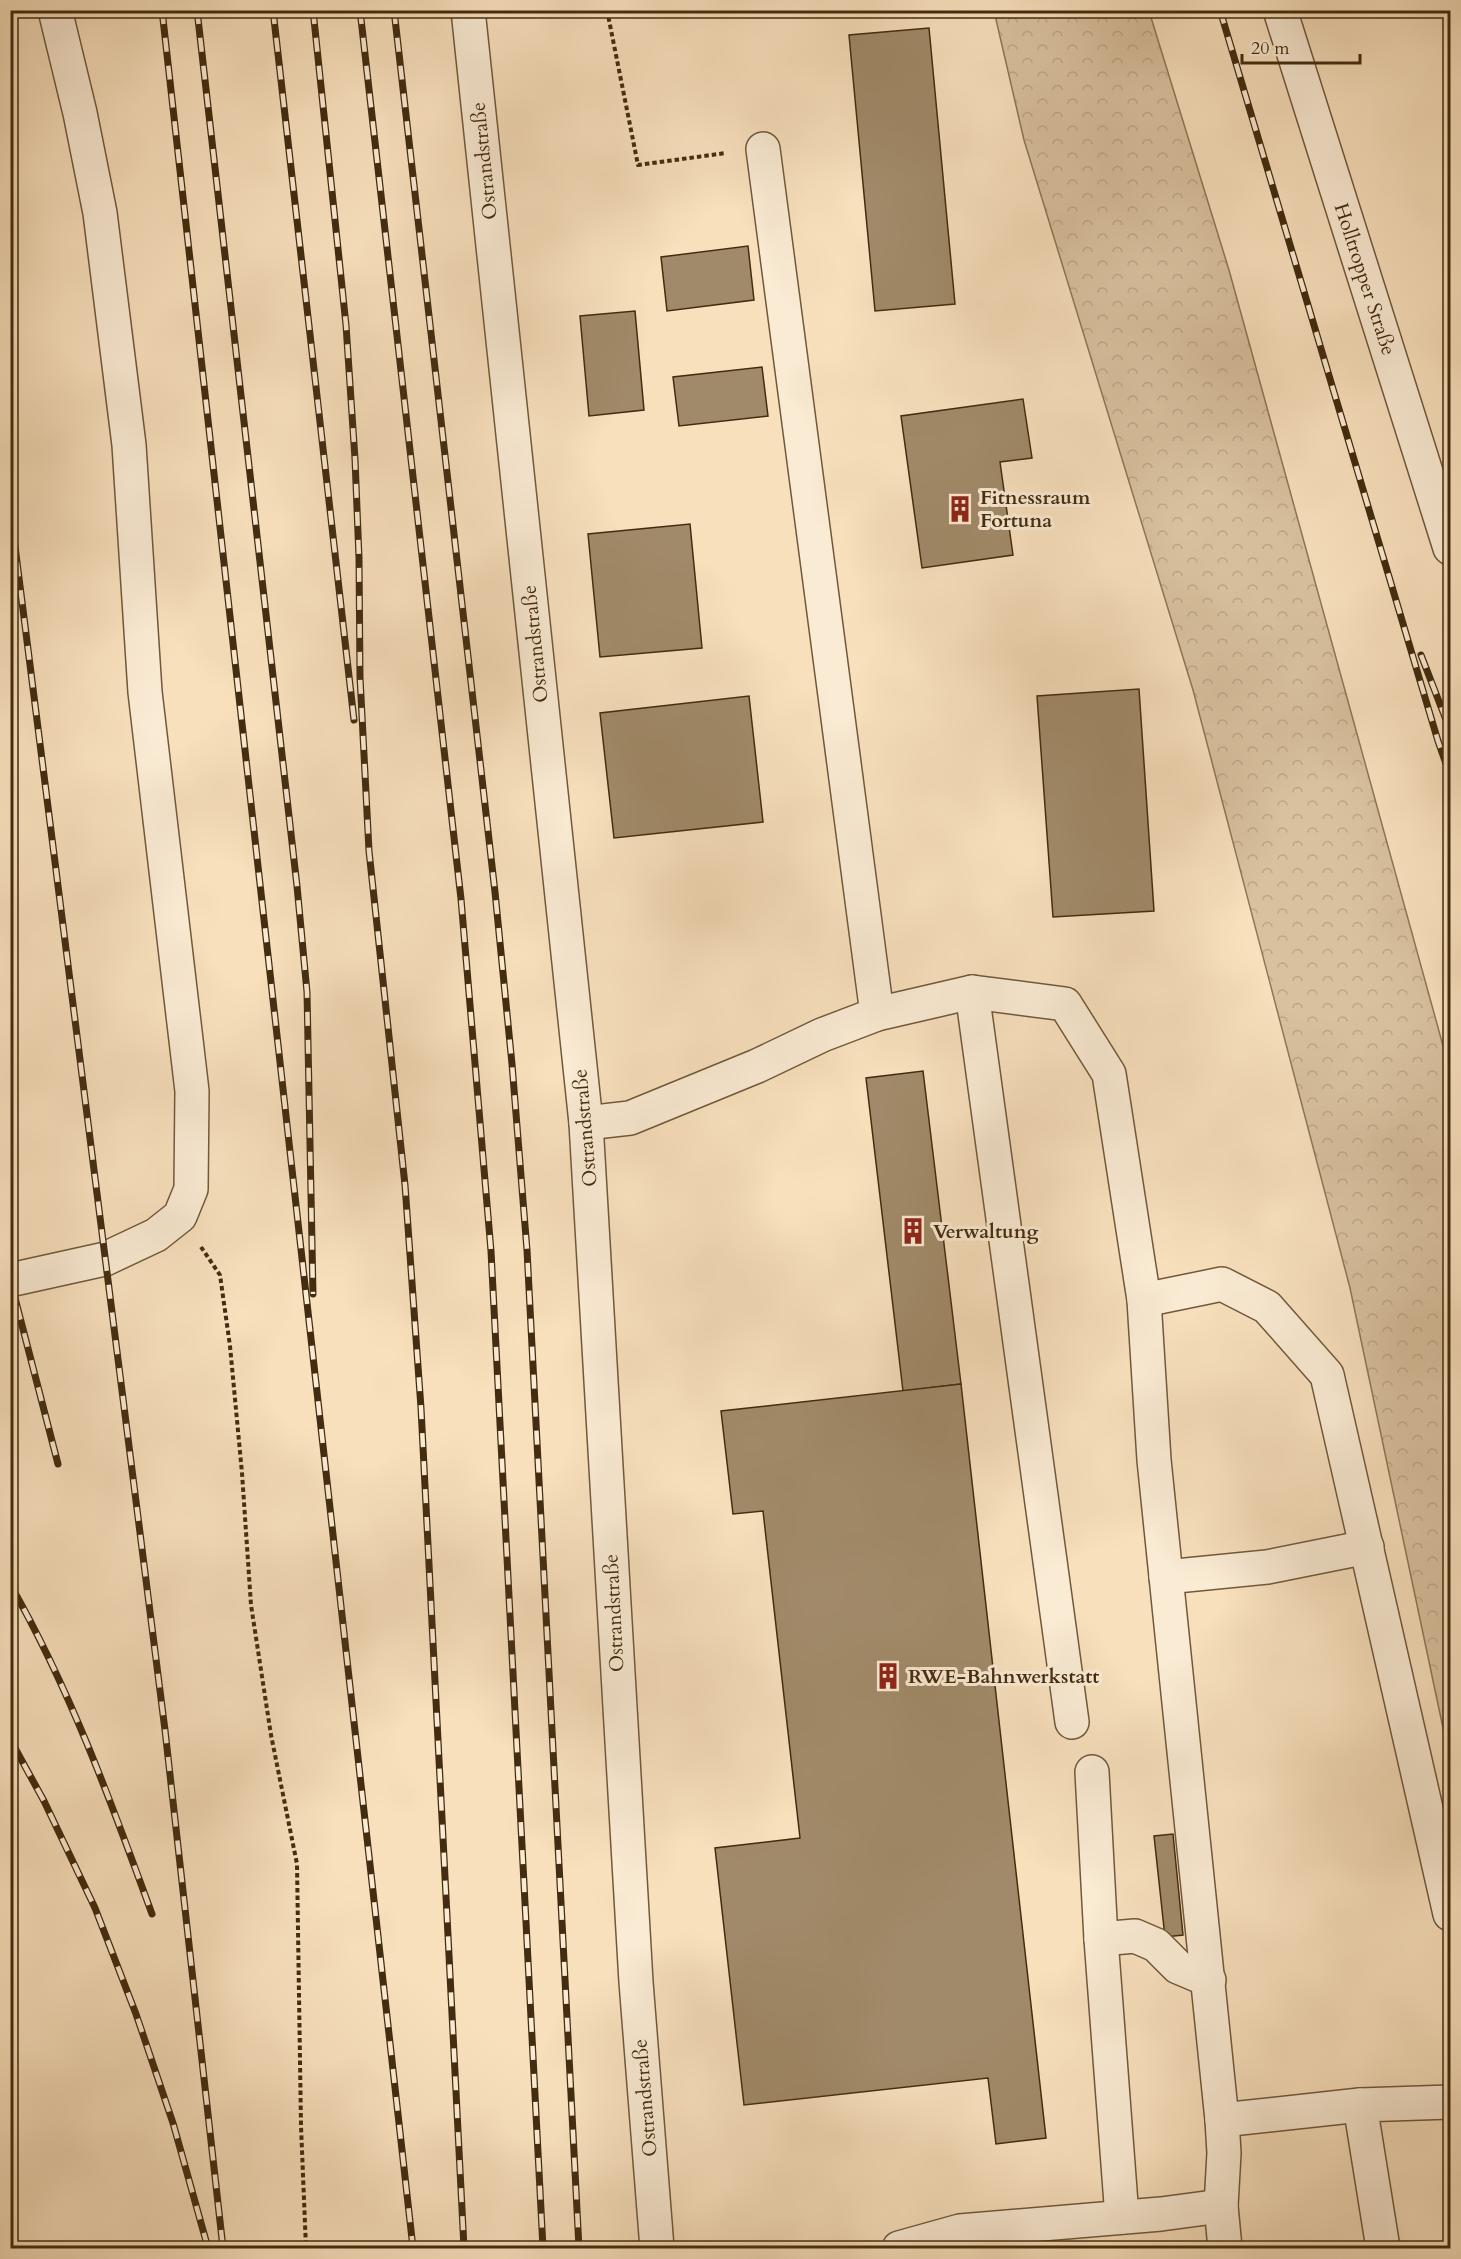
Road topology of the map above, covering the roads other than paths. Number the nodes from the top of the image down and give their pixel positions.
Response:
1 (55, 10) edge
2 (468, 10) edge
3 (1280, 10) edge
4 (763, 149) road end
5 (1450, 548) edge
6 (972, 992) junction
7 (877, 1014) junction
8 (586, 1123) junction
9 (10, 1280) edge
10 (1144, 1300) junction
11 (1367, 1547) junction
12 (1166, 1577) junction
13 (1072, 1722) dead end
14 (1092, 1772) dead end
15 (1450, 1914) edge
16 (1101, 1939) junction
17 (1209, 1980) junction
18 (1450, 2102) edge
19 (1360, 2105) junction
20 (1222, 2120) junction
21 (1221, 2206) junction
22 (1122, 2217) junction
23 (959, 2240) edge
24 (657, 2248) edge
25 (899, 2248) edge
26 (1225, 2248) edge
27 (1383, 2248) edge

1 - 9 lane
2 - 8 lane, Ostrandstraße
3 - 5 lane, Holltropper Straße
4 - 7 lane
6 - 7 lane
6 - 10 lane
6 - 13 lane
7 - 8 lane
8 - 24 lane, Ostrandstraße
10 - 11 lane
10 - 12 lane
11 - 12 lane
11 - 15 lane
12 - 17 lane
14 - 16 lane
16 - 17 lane
16 - 22 lane
17 - 20 lane
18 - 19 lane
19 - 20 lane
19 - 27 lane
20 - 21 lane
21 - 22 lane
21 - 26 lane
22 - 23 lane
23 - 25 lane

